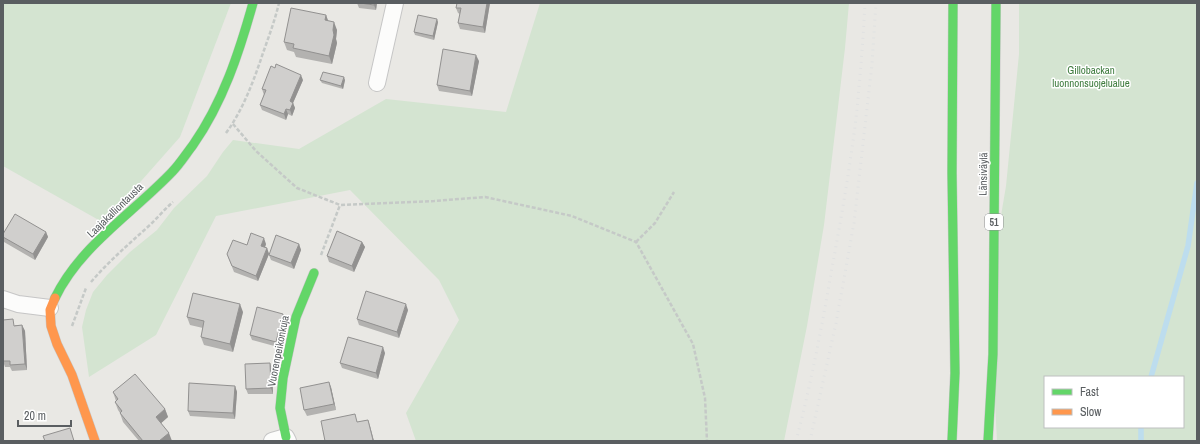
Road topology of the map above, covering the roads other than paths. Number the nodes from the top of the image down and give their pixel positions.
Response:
1 (253, 3) edge
2 (395, 3) edge
3 (953, 3) edge
4 (996, 3) edge
5 (377, 83) dead end
6 (314, 273) road end
7 (3, 299) edge
8 (50, 308) junction
9 (282, 440) edge
10 (95, 441) edge
11 (952, 441) edge
12 (988, 441) edge

1 - 8 main road, Laajakalliontausta
2 - 5 street
3 - 11 main road
4 - 12 main road, Länsiväylä / 51
6 - 9 main road, Vuorenpeikonkuja
7 - 8 street
8 - 10 main road

